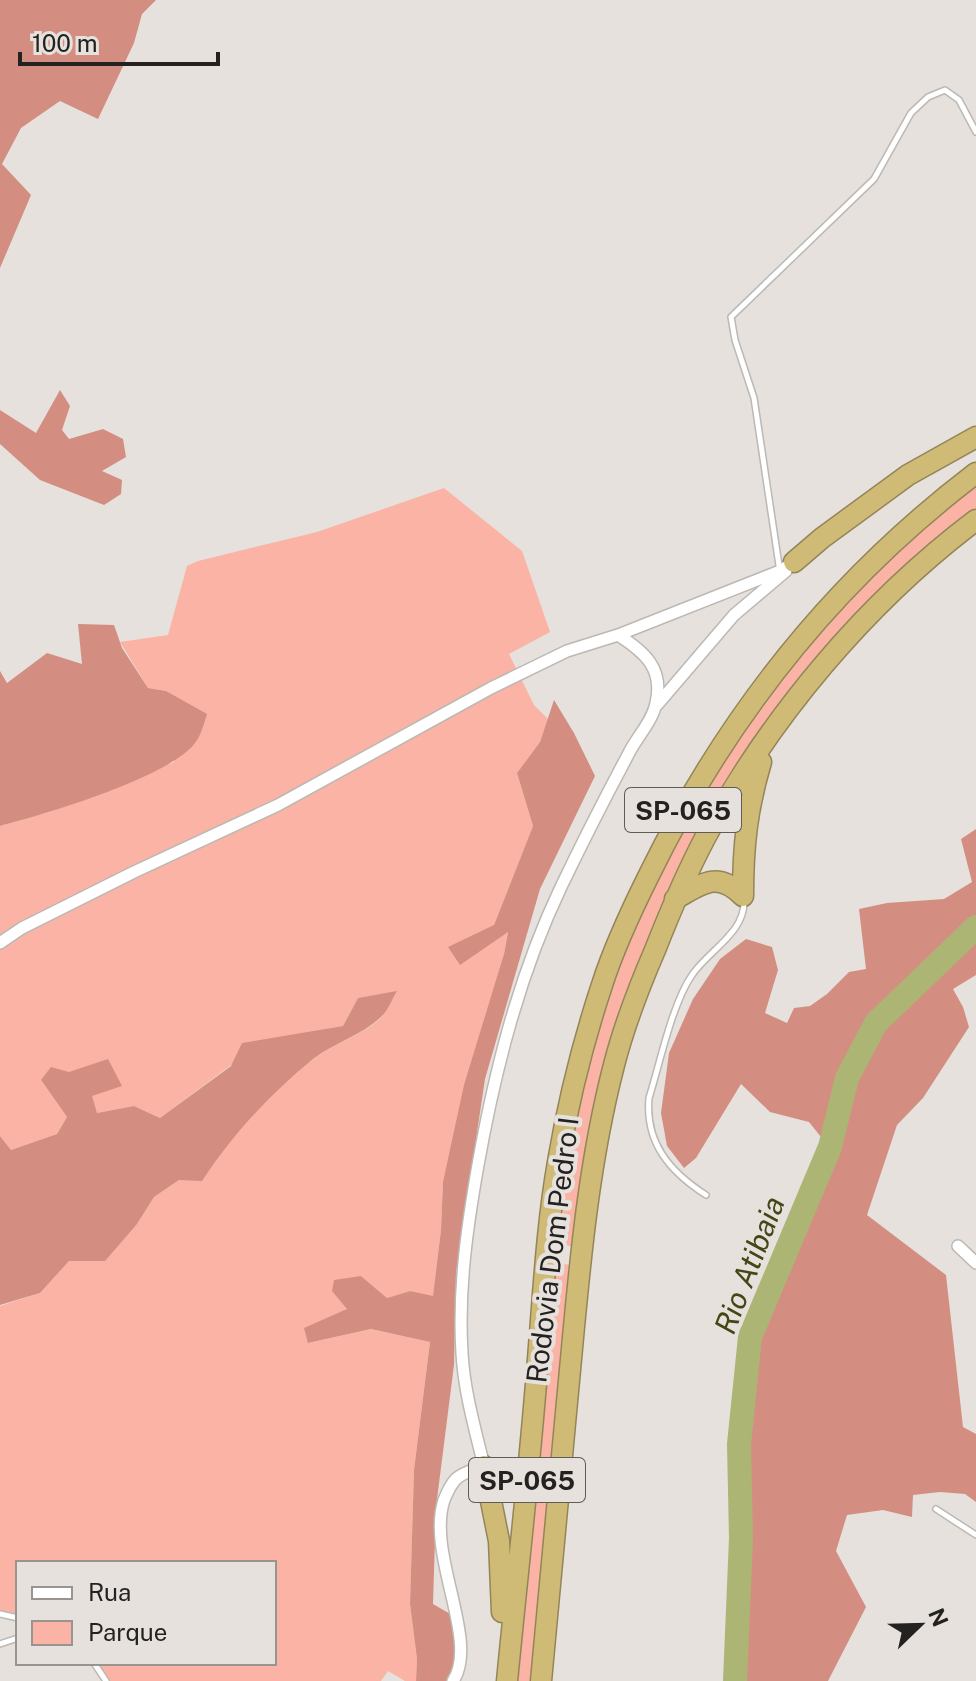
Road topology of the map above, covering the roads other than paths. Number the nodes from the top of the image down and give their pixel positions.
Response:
1 (976, 132) edge
2 (976, 437) edge
3 (976, 473) edge
4 (976, 520) edge
5 (785, 570) junction
6 (618, 635) junction
7 (656, 706) junction
8 (769, 737) junction
9 (743, 896) junction
10 (675, 899) junction
11 (0, 943) edge
12 (706, 1195) dead end
13 (958, 1246) dead end
14 (976, 1263) edge
15 (484, 1466) junction
16 (936, 1509) dead end
17 (976, 1535) edge
18 (453, 1681) edge
19 (505, 1681) edge
20 (541, 1681) edge

1 - 5 lane
2 - 5 highway
3 - 19 highway, Rodovia Dom Pedro I / SP-065
4 - 8 highway, Rodovia Dom Pedro I / SP-065
5 - 6 street
5 - 7 street
6 - 7 street
6 - 11 street
7 - 15 street
8 - 9 highway
8 - 10 highway, Rodovia Dom Pedro I / SP-065
9 - 10 highway
9 - 12 lane
10 - 20 highway, Rodovia Dom Pedro I / SP-065
13 - 14 street
15 - 18 street
15 - 19 highway
16 - 17 lane

